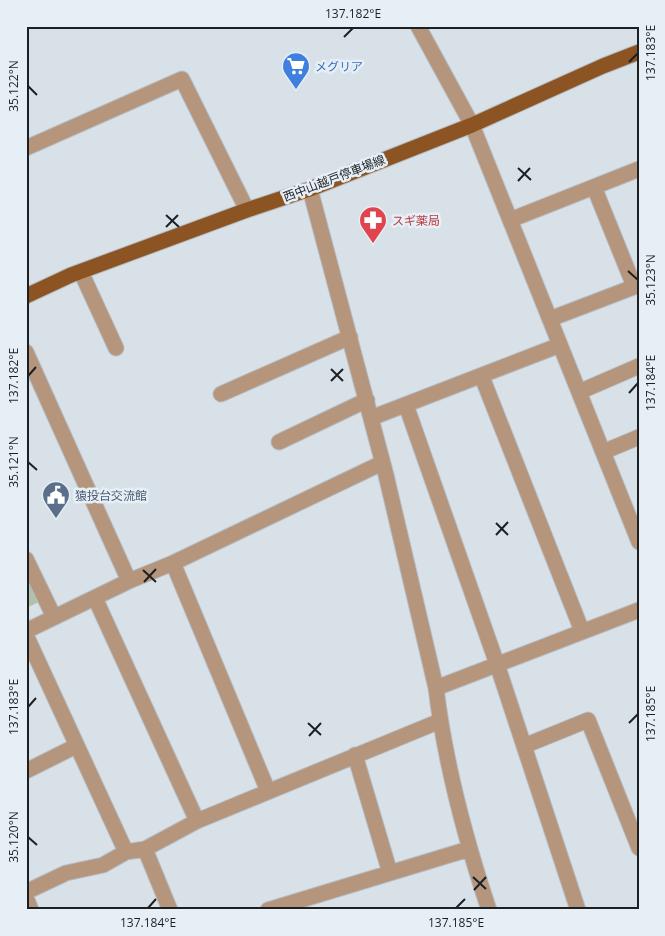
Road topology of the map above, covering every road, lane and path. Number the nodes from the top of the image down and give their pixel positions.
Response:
1 (418, 26) edge
2 (639, 52) edge
3 (472, 125) junction
4 (26, 148) edge
5 (639, 169) edge
6 (594, 187) junction
7 (310, 189) junction
8 (247, 210) junction
9 (510, 220) junction
10 (81, 272) junction
11 (637, 285) edge
12 (26, 296) edge
13 (550, 319) junction
14 (350, 337) junction
15 (560, 345) junction
16 (116, 348) dead end
17 (26, 352) edge
18 (639, 366) edge
19 (482, 377) junction
20 (579, 392) junction
21 (221, 394) dead end
22 (367, 400) junction
23 (406, 405) junction
24 (371, 418) junction
25 (639, 437) edge
26 (279, 442) dead end
27 (603, 452) junction
28 (382, 463) junction
29 (639, 542) edge
30 (26, 559) edge
31 (173, 563) junction
32 (129, 581) junction
33 (95, 598) junction
34 (639, 610) edge
35 (54, 617) junction
36 (582, 631) junction
37 (26, 633) edge
38 (497, 664) junction
39 (436, 688) junction
40 (440, 721) junction
41 (76, 746) junction
42 (524, 746) junction
43 (356, 755) junction
44 (26, 772) edge
45 (268, 791) junction
46 (197, 822) junction
47 (639, 848) edge
48 (145, 849) junction
49 (469, 849) junction
50 (126, 852) junction
51 (390, 873) junction
52 (26, 892) edge
53 (26, 897) edge
54 (31, 910) edge
55 (170, 910) edge
56 (268, 910) edge
57 (489, 910) edge
58 (578, 910) edge

1 - 3 street
2 - 3 main road, 西中山越戸停車場線
3 - 7 main road, 西中山越戸停車場線
3 - 9 street
4 - 8 street
5 - 6 street
6 - 9 street
6 - 11 street
7 - 8 main road, 西中山越戸停車場線
7 - 14 street
8 - 10 main road, 西中山越戸停車場線
9 - 13 street
10 - 12 main road, 西中山越戸停車場線
10 - 16 street
11 - 13 street
13 - 15 street
14 - 21 street
14 - 22 street
15 - 19 street
15 - 20 street
17 - 32 street
18 - 20 street
19 - 23 street
19 - 36 street
20 - 27 street
22 - 24 street
22 - 26 street
23 - 24 street
23 - 38 street
24 - 28 street
25 - 27 street
27 - 29 street
28 - 31 street
28 - 39 street
30 - 35 street
31 - 32 street
31 - 45 street
32 - 33 street
33 - 35 street
33 - 46 street
34 - 36 street
35 - 37 street
36 - 38 street
37 - 41 street
38 - 39 street
38 - 42 street
39 - 40 street
40 - 43 street
40 - 49 street
41 - 44 street
41 - 50 street
42 - 47 street
42 - 58 street
43 - 45 street
43 - 51 street
45 - 46 street
46 - 48 street
48 - 50 street
48 - 55 street
49 - 51 street
49 - 57 street
50 - 52 street
51 - 56 street
53 - 54 street

